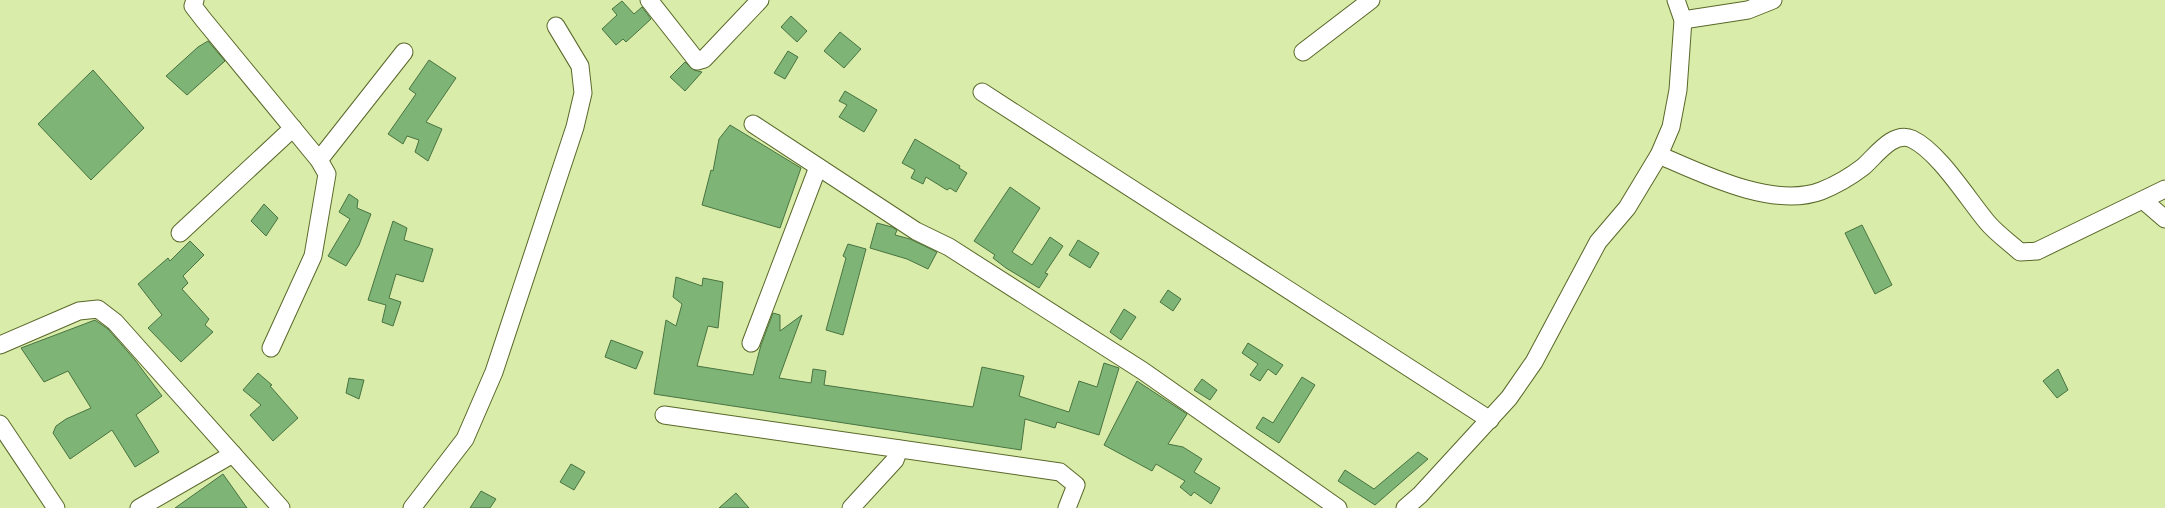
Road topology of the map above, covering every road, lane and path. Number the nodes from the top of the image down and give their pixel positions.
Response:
1 (195, 0) edge
2 (649, 0) edge
3 (760, 0) edge
4 (1371, 0) edge
5 (1676, 0) edge
6 (1773, 0) edge
7 (1683, 20) junction
8 (556, 26) dead end
9 (404, 52) dead end
10 (1303, 52) dead end
11 (982, 92) dead end
12 (753, 124) dead end
13 (292, 128) junction
14 (1659, 155) junction
15 (319, 160) junction
16 (818, 167) junction
17 (2165, 189) edge
18 (2143, 200) junction
19 (2165, 219) edge
20 (180, 233) dead end
21 (751, 344) dead end
22 (0, 345) edge
23 (271, 348) dead end
24 (664, 416) dead end
25 (1490, 420) junction
26 (0, 424) edge
27 (899, 449) junction
28 (233, 454) junction
29 (56, 508) edge
30 (139, 508) edge
31 (281, 508) edge
32 (412, 508) edge
33 (851, 508) edge
34 (1067, 508) edge
35 (1338, 508) edge
36 (1405, 508) edge

1 - 13 street
2 - 3 street
4 - 10 street
5 - 7 street
6 - 7 street
7 - 14 street
8 - 32 street
9 - 15 street
11 - 25 street
12 - 16 street
13 - 15 street
13 - 20 street
14 - 18 street
14 - 25 street
15 - 23 street
16 - 21 street
16 - 35 street
17 - 18 street
18 - 19 street
22 - 28 street
24 - 27 street
25 - 36 street
26 - 29 street
27 - 33 street
27 - 34 street
28 - 30 street
28 - 31 street

